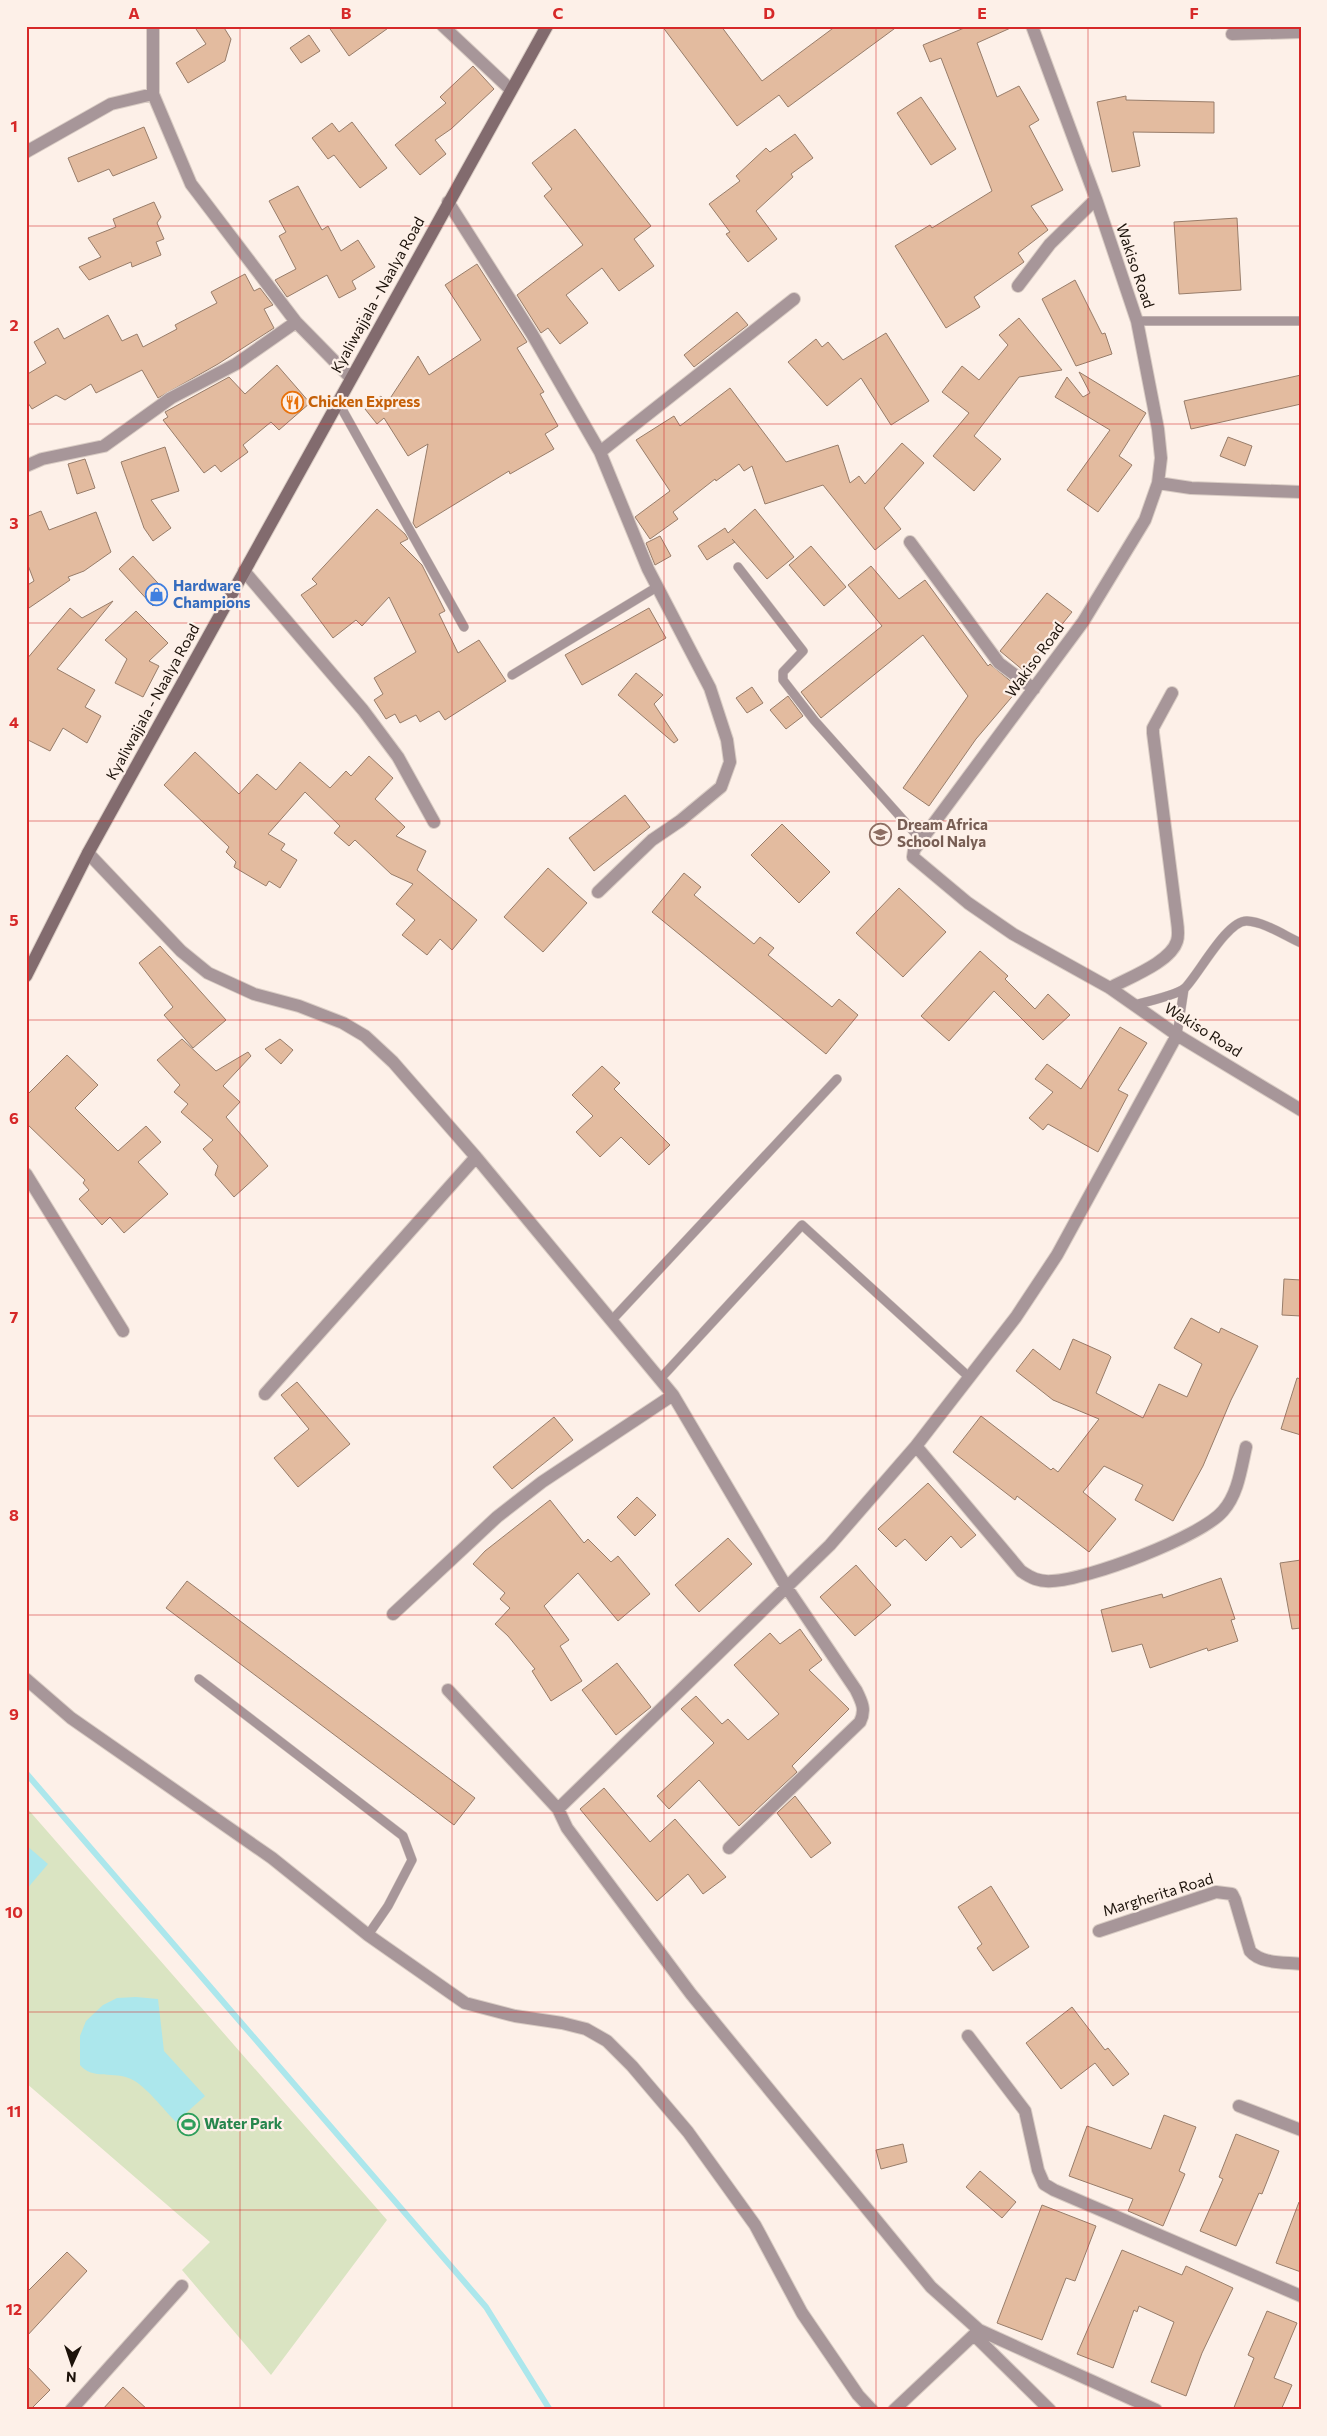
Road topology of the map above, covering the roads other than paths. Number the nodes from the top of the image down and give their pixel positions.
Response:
1 (153, 26) edge
2 (443, 26) edge
3 (547, 26) edge
4 (1032, 26) edge
5 (1301, 32) edge
6 (1232, 34) dead end
7 (511, 90) junction
8 (153, 94) junction
9 (26, 152) edge
10 (1096, 199) junction
11 (448, 202) junction
12 (1018, 286) dead end
13 (794, 299) dead end
14 (1137, 321) junction
15 (1301, 321) edge
16 (296, 322) junction
17 (351, 378) junction
18 (338, 402) junction
19 (600, 452) junction
20 (26, 466) edge
21 (1158, 483) junction
22 (1301, 492) edge
23 (910, 542) dead end
24 (738, 567) dead end
25 (244, 571) junction
26 (657, 587) junction
27 (464, 627) dead end
28 (512, 675) dead end
29 (1034, 689) junction
30 (1172, 693) dead end
31 (434, 822) dead end
32 (922, 841) junction
33 (88, 853) junction
34 (598, 892) dead end
35 (1301, 943) edge
36 (26, 976) edge
37 (1110, 988) junction
38 (1184, 989) junction
39 (1134, 1005) junction
40 (1177, 1035) junction
41 (837, 1079) dead end
42 (1301, 1110) edge
43 (476, 1156) junction
44 (26, 1174) edge
45 (611, 1321) junction
46 (122, 1331) dead end
47 (969, 1377) junction
48 (660, 1379) junction
49 (265, 1394) dead end
50 (673, 1395) junction
51 (916, 1446) junction
52 (1246, 1448) dead end
53 (787, 1588) junction
54 (393, 1614) dead end
55 (26, 1679) edge
56 (198, 1679) dead end
57 (448, 1690) dead end
58 (558, 1809) junction
59 (728, 1848) dead end
60 (1098, 1931) dead end
61 (368, 1935) junction
62 (1301, 1964) edge
63 (968, 2036) dead end
64 (1239, 2106) dead end
65 (1301, 2130) edge
66 (182, 2286) dead end
67 (1301, 2296) edge
68 (977, 2332) junction
69 (70, 2410) edge
70 (872, 2410) edge
71 (894, 2410) edge
72 (1050, 2410) edge
73 (1156, 2410) edge

1 - 8 street
2 - 7 street
3 - 7 main road, Kyaliwajjala - Naalya Road
4 - 10 street, Wakiso Road
5 - 6 street
7 - 11 main road, Kyaliwajjala - Naalya Road
8 - 9 street
8 - 16 street
10 - 12 street
10 - 14 street, Wakiso Road
11 - 17 main road, Kyaliwajjala - Naalya Road
11 - 19 street
13 - 19 street
14 - 15 lane
14 - 21 street, Wakiso Road
16 - 17 street
16 - 20 street
17 - 18 main road, Kyaliwajjala - Naalya Road
18 - 25 main road, Kyaliwajjala - Naalya Road
18 - 27 lane
19 - 26 street
21 - 22 street
21 - 29 street, Wakiso Road
23 - 29 street
24 - 32 lane
25 - 31 street
25 - 33 main road, Kyaliwajjala - Naalya Road
26 - 28 lane
26 - 34 street
29 - 32 street, Wakiso Road
30 - 37 street
32 - 37 street, Wakiso Road
33 - 36 main road, Kyaliwajjala - Naalya Road
33 - 43 street
35 - 38 lane
37 - 39 street, Wakiso Road
38 - 39 lane
38 - 40 lane
39 - 40 street, Wakiso Road
40 - 42 street, Wakiso Road
40 - 47 street
41 - 45 lane
43 - 45 street
43 - 49 street
44 - 46 street
45 - 48 street
47 - 48 lane
47 - 51 street
48 - 50 street
50 - 53 street
50 - 54 street
51 - 52 street
51 - 53 street
53 - 58 street
53 - 59 street
55 - 61 street
56 - 61 lane
57 - 58 street
58 - 68 street
60 - 62 street, Margherita Road
61 - 70 street
63 - 67 street
64 - 65 street
66 - 69 street
68 - 71 street
68 - 72 street
68 - 73 street

